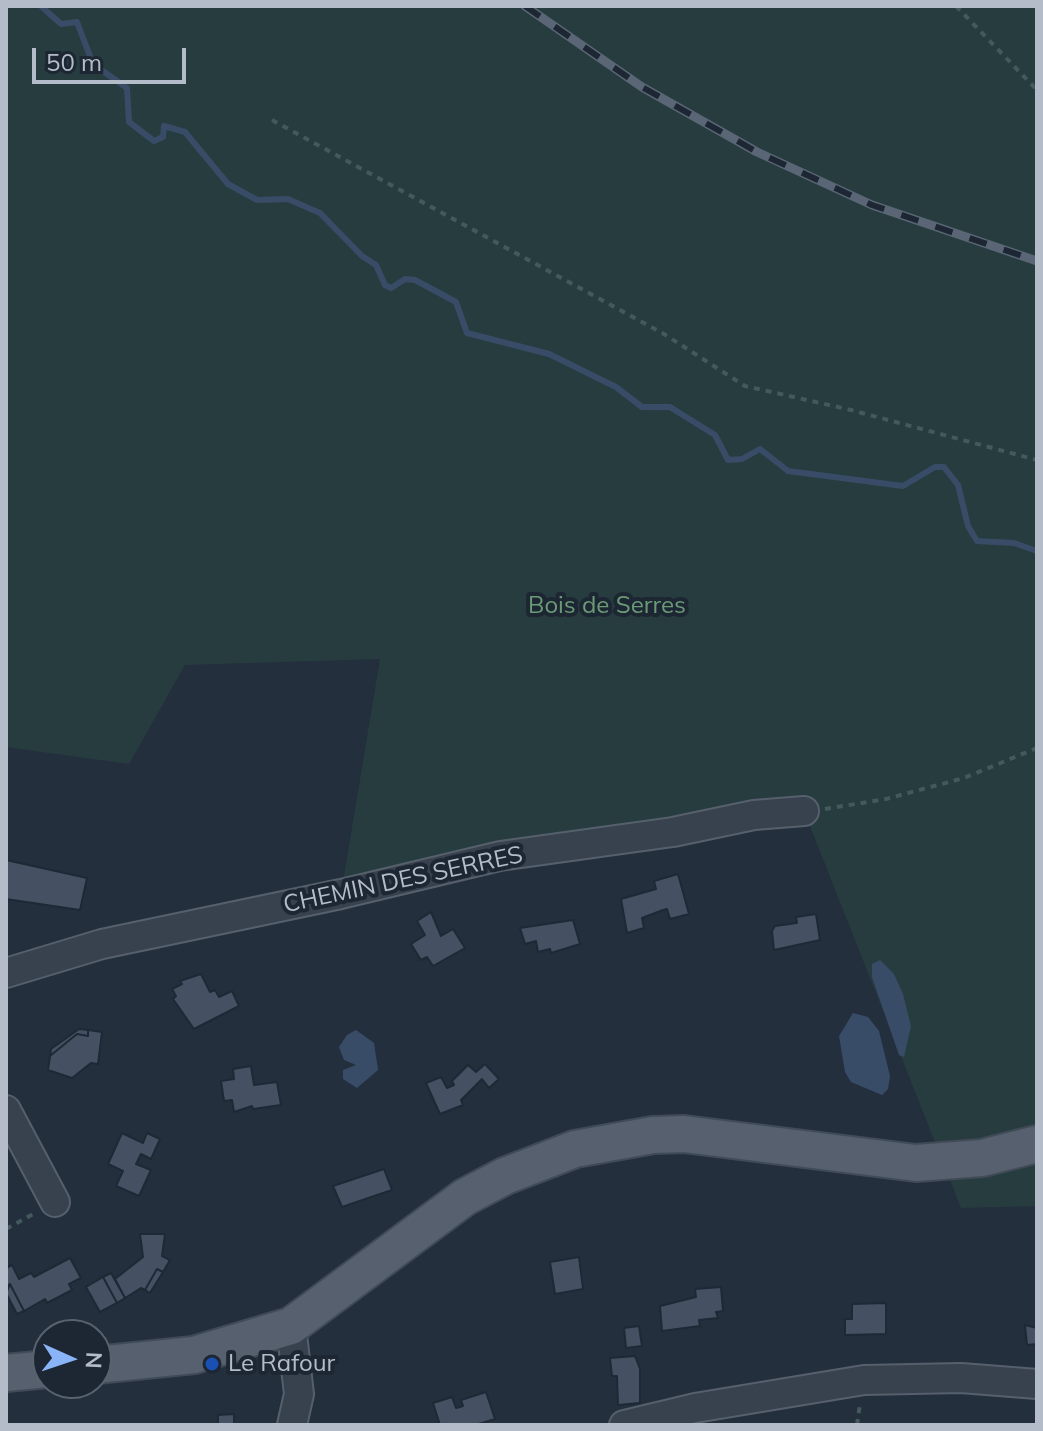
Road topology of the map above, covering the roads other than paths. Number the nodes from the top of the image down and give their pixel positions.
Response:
1 (804, 811) road end
2 (6, 973) edge
3 (6, 1110) edge
4 (1037, 1144) edge
5 (55, 1202) road end
6 (291, 1326) junction
7 (112, 1363) edge
8 (32, 1371) edge
9 (6, 1373) edge
10 (1037, 1384) edge
11 (292, 1425) edge
12 (624, 1425) edge

1 - 2 street, CHEMIN DES SERRES
3 - 5 street
4 - 6 main road
6 - 7 main road
6 - 11 street
8 - 9 main road
10 - 12 street

